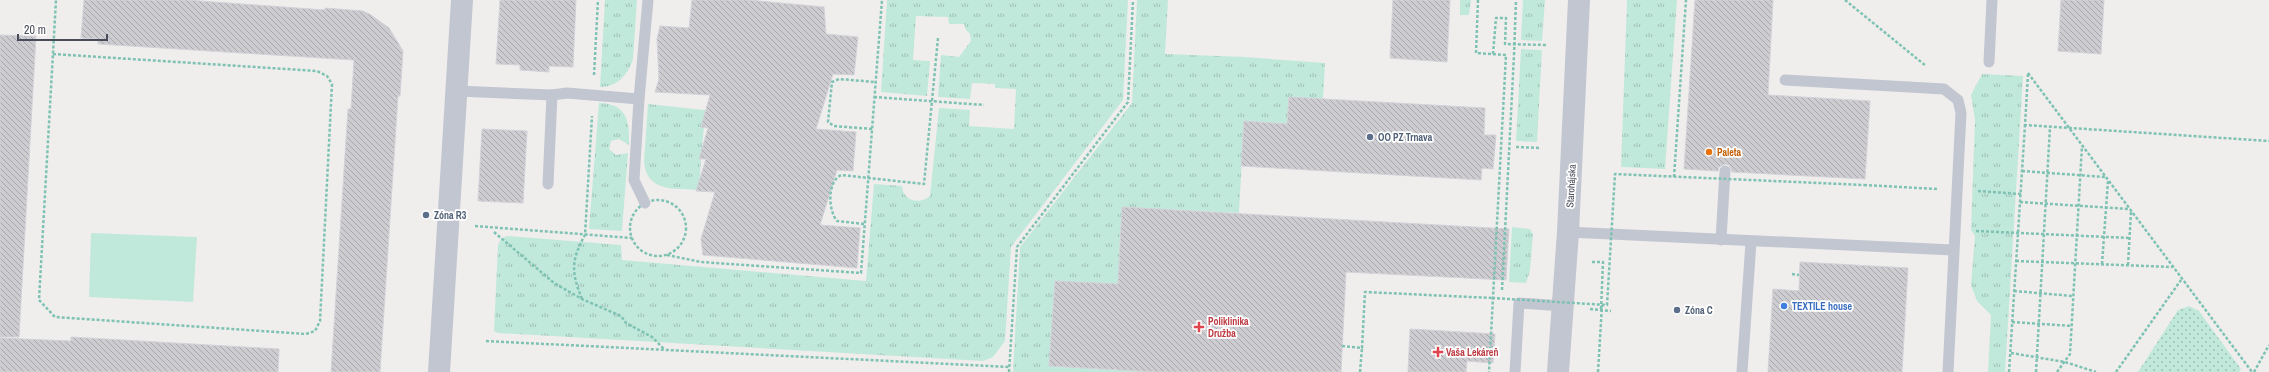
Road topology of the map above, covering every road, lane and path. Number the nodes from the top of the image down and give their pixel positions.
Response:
1 (56, 0) edge
2 (462, 0) edge
3 (648, 0) edge
4 (882, 0) edge
5 (1133, 0) edge
6 (1478, 0) edge
7 (1516, 0) edge
8 (1579, 0) edge
9 (1686, 0) edge
10 (1846, 0) edge
11 (1992, 0) edge
12 (938, 38) dead end
13 (1546, 45) dead end
14 (53, 54) junction
15 (1493, 54) junction
16 (1989, 62) dead end
17 (1785, 80) dead end
18 (875, 82) junction
19 (457, 91) junction
20 (552, 95) junction
21 (1951, 95) junction
22 (874, 97) junction
23 (639, 99) junction
24 (932, 101) junction
25 (984, 105) dead end
26 (2025, 125) junction
27 (2050, 127) junction
28 (2069, 128) junction
29 (872, 129) junction
30 (2269, 141) edge
31 (2082, 146) junction
32 (1516, 147) dead end
33 (1541, 148) dead end
34 (1725, 171) dead end
35 (2022, 171) junction
36 (2047, 173) junction
37 (2080, 176) junction
38 (868, 177) junction
39 (1674, 177) junction
40 (2106, 177) junction
41 (2108, 181) junction
42 (548, 184) dead end
43 (1864, 186) dead end
44 (2020, 202) junction
45 (645, 203) junction
46 (2045, 204) junction
47 (2078, 206) junction
48 (2106, 207) junction
49 (2129, 209) junction
50 (2132, 212) junction
51 (864, 224) junction
52 (467, 225) dead end
53 (1971, 230) dead end
54 (494, 232) dead end
55 (1568, 232) junction
56 (2018, 233) junction
57 (2044, 234) junction
58 (585, 235) junction
59 (2076, 236) junction
60 (2104, 237) junction
61 (632, 238) junction
62 (2130, 238) junction
63 (1722, 240) junction
64 (1751, 242) junction
65 (1953, 250) junction
66 (667, 255) junction
67 (2016, 261) junction
68 (2042, 262) junction
69 (2074, 263) junction
70 (2102, 264) junction
71 (2128, 265) junction
72 (2172, 267) junction
73 (1592, 270) dead end
74 (1792, 274) dead end
75 (1799, 275) dead end
76 (2181, 280) junction
77 (2014, 291) junction
78 (2040, 293) junction
79 (2072, 296) junction
80 (1492, 298) junction
81 (1501, 298) junction
82 (582, 299) junction
83 (1590, 301) dead end
84 (1602, 305) junction
85 (1501, 306) dead end
86 (1563, 306) junction
87 (1601, 310) junction
88 (1611, 311) dead end
89 (2012, 322) junction
90 (2039, 324) junction
91 (2072, 326) junction
92 (486, 341) dead end
93 (2269, 345) edge
94 (1342, 346) dead end
95 (1362, 348) junction
96 (665, 350) junction
97 (2010, 354) junction
98 (2037, 358) junction
99 (2065, 362) junction
100 (1009, 366) junction
101 (439, 372) edge
102 (1009, 372) edge
103 (1360, 372) edge
104 (1489, 372) edge
105 (1515, 372) edge
106 (1558, 372) edge
107 (1598, 372) edge
108 (1742, 372) edge
109 (1948, 372) edge
110 (2009, 372) edge
111 (2036, 372) edge
112 (2057, 372) edge
113 (2096, 372) edge
114 (2116, 372) edge
115 (2253, 372) edge

1 - 14 path
2 - 19 street
3 - 23 lane
4 - 18 path
5 - 100 path
6 - 15 path
7 - 81 path, bridge
8 - 55 street, Starohájska
9 - 39 path
10 - 21 path
11 - 16 lane
12 - 24 path
13 - 15 path
14 - 14 path
15 - 80 path
17 - 21 lane
18 - 22 path
18 - 29 path
19 - 20 lane
19 - 101 street
20 - 23 lane
20 - 42 lane
21 - 65 lane
22 - 24 path
22 - 29 path
23 - 45 lane
24 - 25 path
24 - 38 path
26 - 27 path
26 - 28 path
26 - 35 path
27 - 28 path
27 - 36 path
28 - 30 path
28 - 31 path
29 - 38 path
31 - 37 path
31 - 40 path
32 - 33 path
34 - 63 lane
35 - 36 path
35 - 44 path
36 - 37 path
36 - 46 path
37 - 40 path
37 - 47 path
38 - 51 path
38 - 51 path
39 - 43 path, bridge
39 - 84 path, bridge
40 - 41 path
41 - 48 path
41 - 49 path
44 - 46 path
44 - 56 path
45 - 61 path
45 - 66 path
46 - 47 path
46 - 57 path
47 - 48 path
47 - 59 path
48 - 49 path
48 - 60 path
49 - 50 path
50 - 62 path
50 - 72 path
51 - 66 path
52 - 58 path
53 - 56 path
54 - 82 path
55 - 63 lane
55 - 86 street, Starohájska
56 - 57 path
56 - 67 path
57 - 59 path
57 - 68 path
58 - 61 path
58 - 82 path
59 - 60 path
59 - 69 path
60 - 62 path
60 - 70 path
61 - 66 path
62 - 71 path
63 - 64 lane
64 - 65 lane
64 - 108 lane
65 - 109 lane
67 - 68 path
67 - 77 path
68 - 69 path
68 - 78 path
69 - 70 path
69 - 79 path
70 - 71 path
71 - 72 path
72 - 76 path
73 - 87 path
74 - 75 path
76 - 114 path
76 - 115 path
77 - 78 path
77 - 89 path
78 - 79 path
78 - 90 path
79 - 91 path
80 - 81 path, bridge
80 - 95 path
80 - 104 path
81 - 84 path, bridge
81 - 85 path
82 - 96 path
83 - 87 path
84 - 107 path, bridge
86 - 105 lane
86 - 106 street, Starohájska
87 - 88 path
89 - 90 path
89 - 97 path
90 - 91 path
90 - 98 path
91 - 99 path
92 - 96 path
93 - 115 path
94 - 95 path
95 - 103 path
96 - 100 path
97 - 98 path
97 - 110 path
98 - 99 path
98 - 111 path
99 - 112 path
99 - 113 path
100 - 102 path

